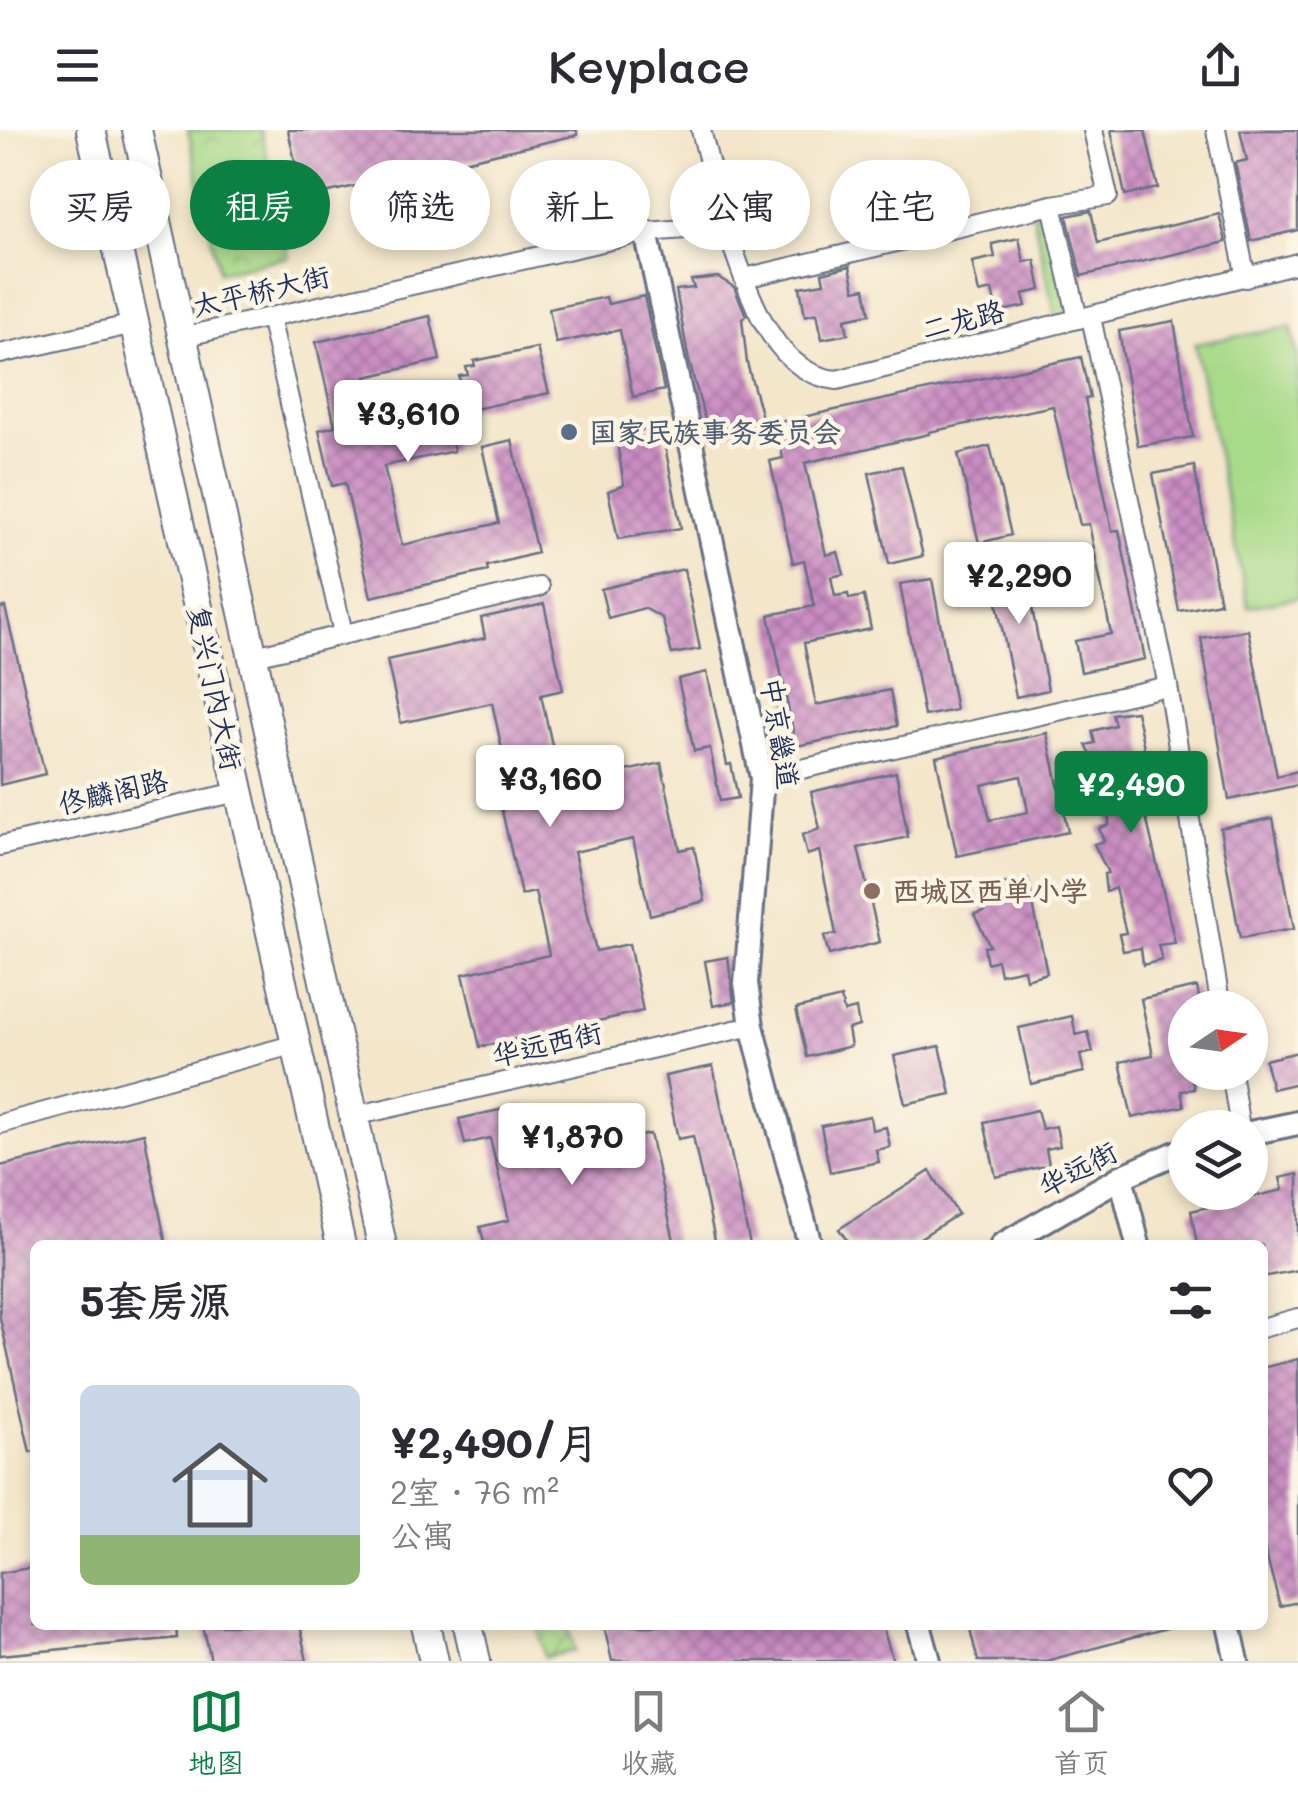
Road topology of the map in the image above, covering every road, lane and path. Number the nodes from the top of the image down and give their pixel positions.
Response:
1 (91, 130) edge
2 (137, 130) edge
3 (701, 130) edge
4 (1093, 130) edge
5 (1216, 130) edge
6 (708, 160) edge
7 (1052, 205) junction
8 (566, 250) edge
9 (650, 250) edge
10 (735, 250) edge
11 (1298, 264) edge
12 (746, 278) junction
13 (1246, 278) junction
14 (270, 317) junction
15 (1084, 318) junction
16 (134, 324) junction
17 (182, 337) junction
18 (0, 354) edge
19 (539, 587) dead end
20 (343, 634) junction
21 (255, 656) junction
22 (1168, 686) junction
23 (762, 778) junction
24 (238, 792) junction
25 (0, 846) edge
26 (1217, 990) edge
27 (752, 1026) junction
28 (296, 1044) junction
29 (354, 1116) junction
30 (0, 1124) edge
31 (1298, 1124) edge
32 (1268, 1130) edge
33 (1168, 1157) edge
34 (1122, 1178) junction
35 (340, 1240) edge
36 (381, 1240) edge
37 (809, 1240) edge
38 (1011, 1240) edge
39 (1137, 1240) edge
40 (1298, 1318) edge
41 (1268, 1326) edge
42 (427, 1630) edge
43 (469, 1630) edge
44 (920, 1630) edge
45 (1230, 1630) edge
46 (434, 1661) edge
47 (476, 1661) edge
48 (929, 1661) edge
49 (1237, 1661) edge

1 - 16 highway, 复兴门内大街
2 - 17 highway, 复兴门内大街
3 - 6 street
4 - 7 street
5 - 13 street
7 - 12 street
7 - 15 street
8 - 14 street, 太平桥大街
9 - 23 street, 中京畿道
10 - 12 street, 二龙路
11 - 13 street, 二龙路
12 - 15 street, 二龙路
13 - 15 street, 二龙路
14 - 17 street, 太平桥大街
14 - 20 street
15 - 22 street
16 - 18 street
16 - 24 highway, 复兴门内大街
17 - 21 highway, 复兴门内大街
19 - 20 street
20 - 21 street
21 - 29 highway, 复兴门内大街
22 - 23 street
22 - 26 street
23 - 27 street, 中京畿道
24 - 25 street, 佟麟阁路
24 - 28 highway, 复兴门内大街
27 - 29 street, 华远西街
27 - 37 street, 中京畿道
28 - 30 street
28 - 35 highway, 复兴门内大街
29 - 36 highway, 复兴门内大街
31 - 32 street
33 - 34 street, 华远街
34 - 38 street, 华远街
34 - 39 street
40 - 41 street
42 - 46 highway
43 - 47 highway
44 - 48 street
45 - 49 street

